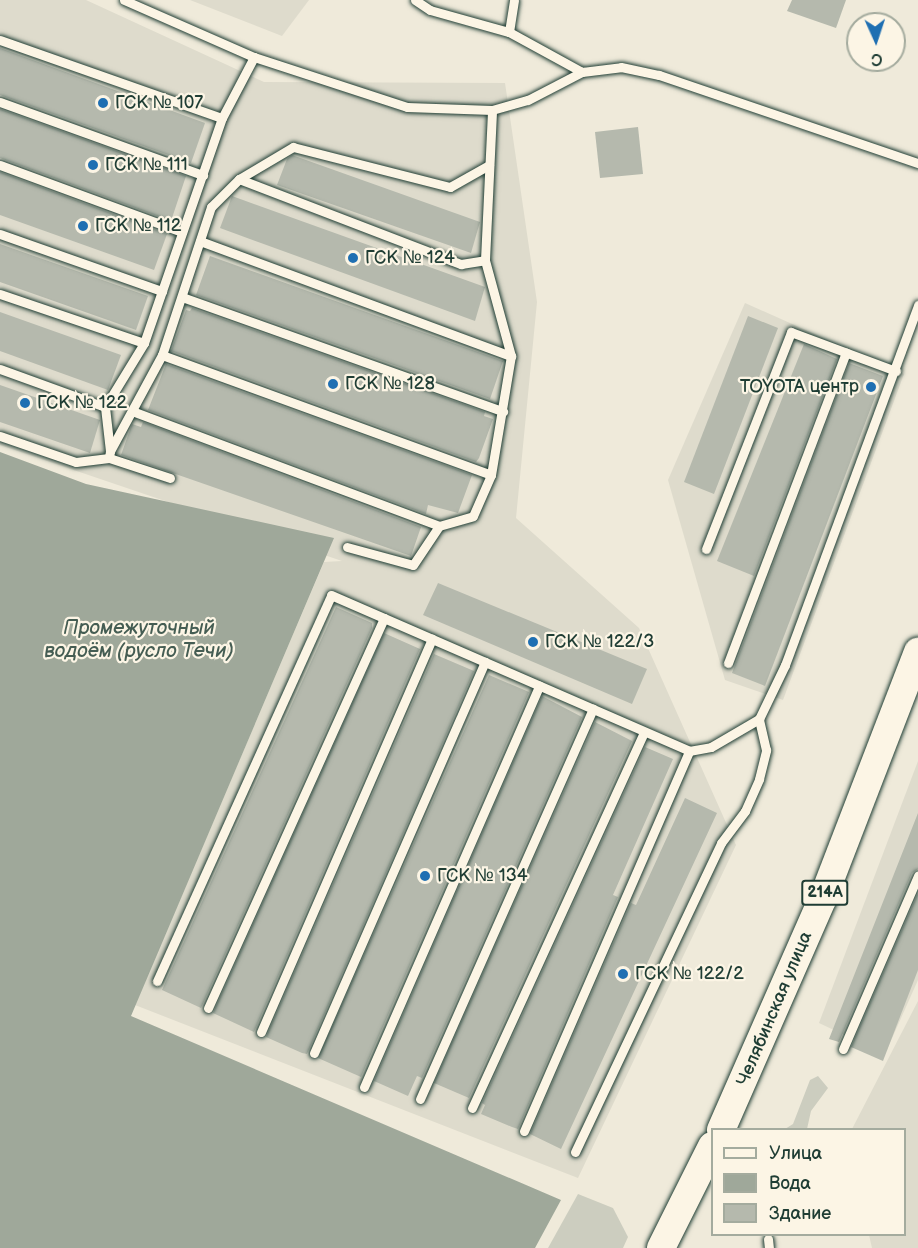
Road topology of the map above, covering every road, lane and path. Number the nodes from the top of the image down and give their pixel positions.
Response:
1 (124, 0) edge
2 (416, 0) edge
3 (514, 0) edge
4 (509, 32) junction
5 (0, 40) edge
6 (254, 57) junction
7 (582, 72) junction
8 (0, 102) edge
9 (492, 110) junction
10 (222, 118) junction
11 (918, 163) edge
12 (0, 165) edge
13 (489, 165) junction
14 (202, 175) junction
15 (239, 179) junction
16 (183, 232) junction
17 (0, 234) edge
18 (200, 241) junction
19 (485, 260) junction
20 (162, 291) junction
21 (0, 294) edge
22 (182, 297) junction
23 (918, 305) edge
24 (144, 343) junction
25 (846, 353) junction
26 (162, 355) junction
27 (511, 356) junction
28 (0, 369) edge
29 (896, 371) junction
30 (105, 407) junction
31 (132, 411) junction
32 (503, 411) junction
33 (0, 436) edge
34 (110, 454) junction
35 (491, 475) junction
36 (170, 478) dead end
37 (439, 526) junction
38 (347, 547) dead end
39 (706, 549) dead end
40 (384, 618) junction
41 (432, 639) junction
42 (918, 652) edge
43 (485, 662) junction
44 (728, 663) dead end
45 (539, 686) junction
46 (593, 709) junction
47 (759, 719) junction
48 (645, 732) junction
49 (688, 751) junction
50 (918, 876) edge
51 (157, 981) dead end
52 (208, 1008) dead end
53 (261, 1032) dead end
54 (843, 1049) dead end
55 (314, 1053) dead end
56 (364, 1087) dead end
57 (420, 1099) dead end
58 (472, 1108) dead end
59 (722, 1128) edge
60 (524, 1131) dead end
61 (711, 1148) edge
62 (575, 1152) dead end
63 (661, 1248) edge

1 - 6 lane
2 - 4 lane
3 - 4 lane
4 - 7 lane
5 - 10 lane
6 - 9 lane
6 - 10 lane
7 - 9 lane
7 - 11 lane
8 - 14 lane
9 - 13 lane
10 - 14 lane
12 - 16 lane
13 - 15 lane
13 - 19 lane
14 - 16 lane
15 - 18 lane
15 - 19 lane
16 - 20 lane
17 - 20 lane
18 - 22 lane
18 - 27 lane
19 - 27 lane
20 - 24 lane
21 - 24 lane
22 - 26 lane
22 - 32 lane
23 - 29 lane
24 - 30 lane
25 - 29 lane
25 - 39 lane
25 - 44 lane
26 - 31 lane
26 - 35 lane
27 - 32 lane
28 - 30 lane
29 - 47 lane
30 - 34 lane
31 - 34 lane
31 - 37 lane
32 - 35 lane
33 - 34 lane
34 - 36 lane
35 - 37 lane
37 - 38 lane
40 - 41 lane
40 - 51 lane
40 - 52 lane
41 - 43 lane
41 - 53 lane
42 - 59 main road, Челябинская улица / 214А
43 - 45 lane
43 - 55 lane
45 - 46 lane
45 - 56 lane
46 - 48 lane
46 - 57 lane
47 - 49 lane
47 - 62 lane
48 - 49 lane
48 - 58 lane
49 - 60 lane
50 - 54 lane
61 - 63 main road

